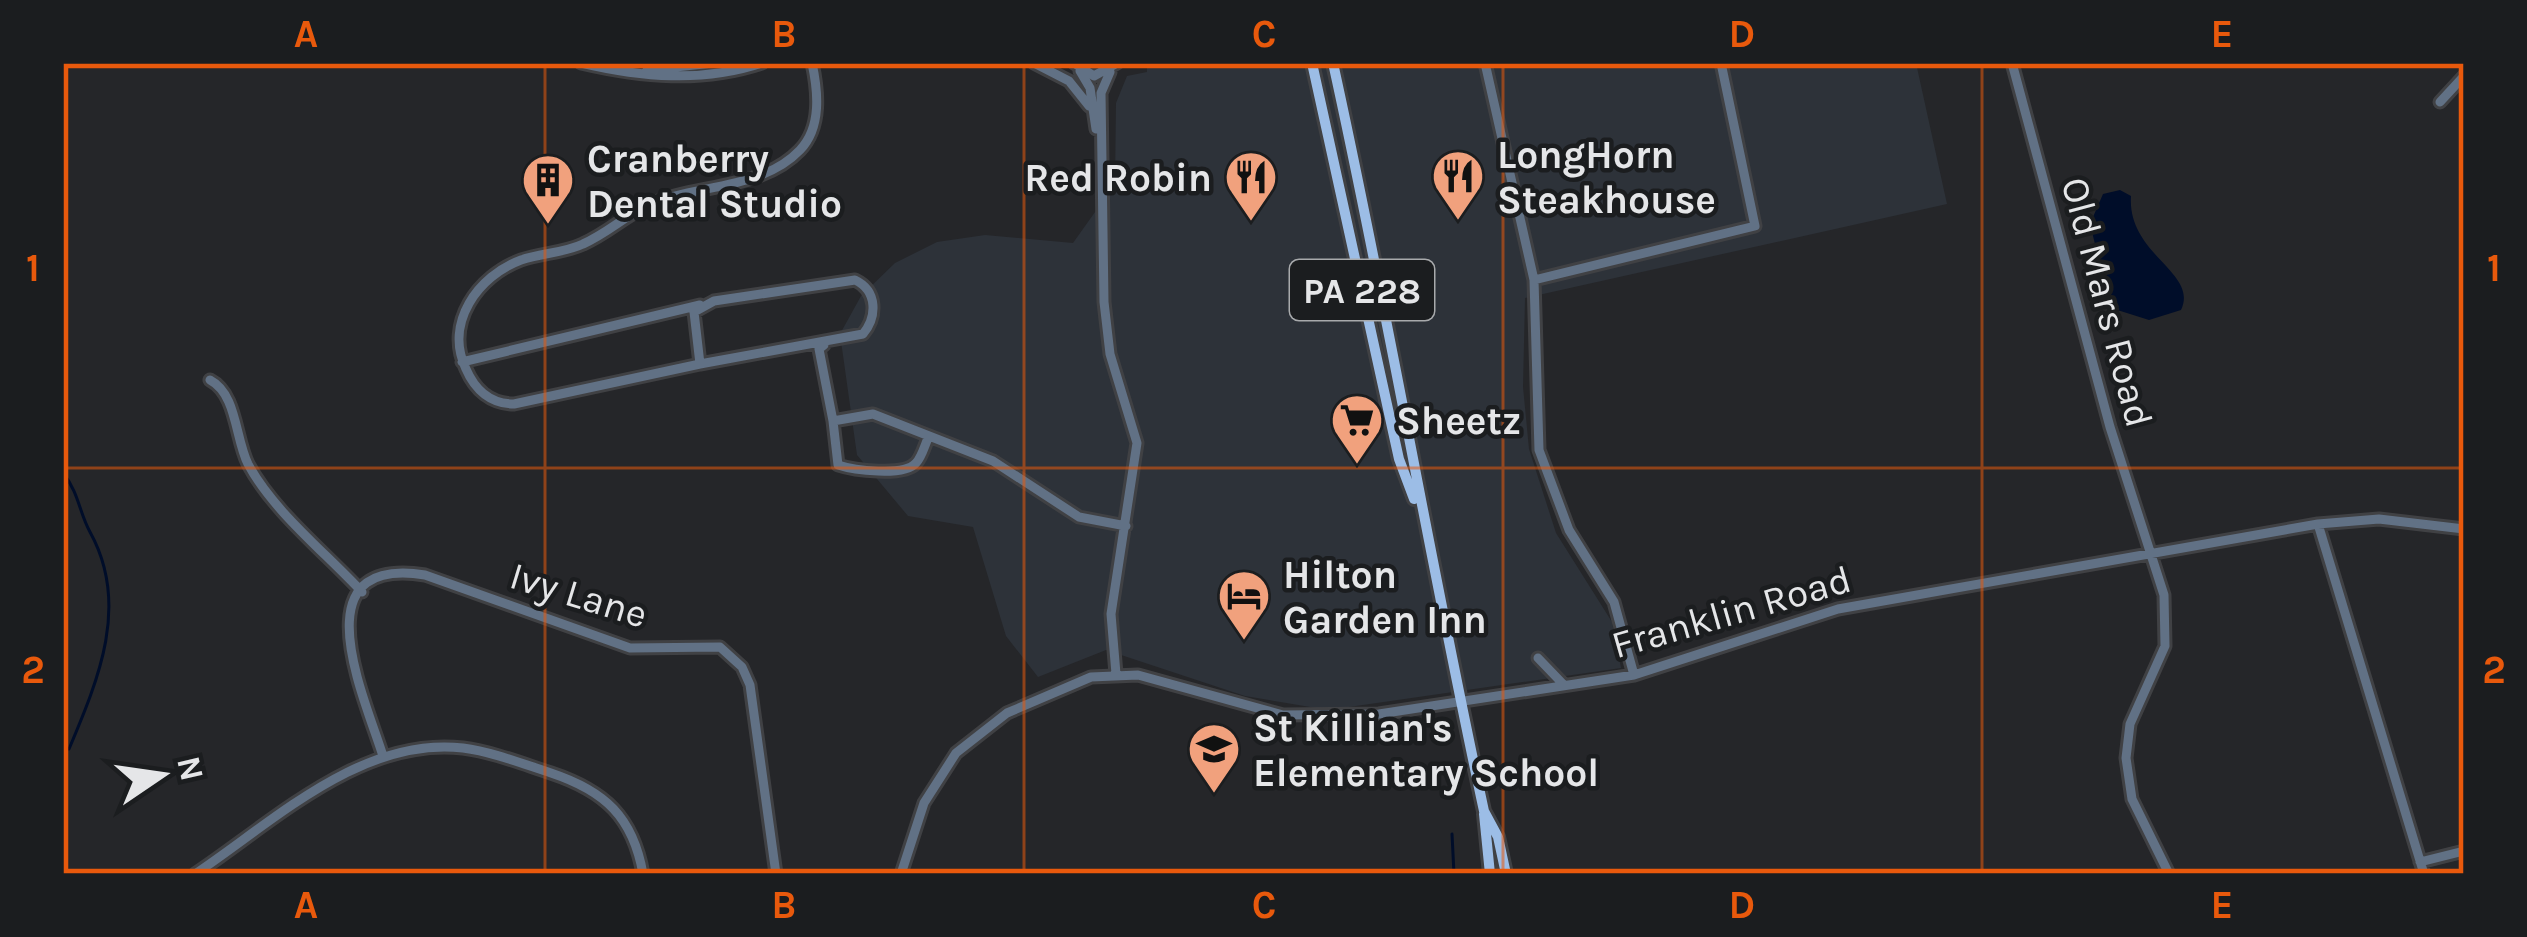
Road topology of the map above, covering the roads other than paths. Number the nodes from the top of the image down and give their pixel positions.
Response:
1 (581, 63) edge
2 (713, 63) edge
3 (762, 63) edge
4 (812, 63) edge
5 (1034, 63) edge
6 (1299, 63) edge
7 (1312, 63) edge
8 (1333, 63) edge
9 (1342, 63) edge
10 (1485, 63) edge
11 (1721, 63) edge
12 (2012, 63) edge
13 (1075, 66) edge
14 (1116, 67) edge
15 (642, 71) junction
16 (2464, 76) edge
17 (1338, 84) junction
18 (1318, 87) junction
19 (2440, 102) dead end
20 (1094, 114) junction
21 (1100, 164) junction
22 (1534, 280) junction
23 (700, 305) junction
24 (824, 345) junction
25 (463, 362) junction
26 (700, 364) junction
27 (210, 380) dead end
28 (832, 421) junction
29 (929, 436) junction
30 (1420, 514) junction
31 (2318, 524) junction
32 (1126, 526) junction
33 (2464, 529) edge
34 (2151, 554) junction
35 (362, 592) junction
36 (1116, 674) junction
37 (1634, 675) junction
38 (1563, 684) junction
39 (1540, 687) junction
40 (1460, 700) junction
41 (382, 756) junction
42 (1484, 811) junction
43 (2464, 850) edge
44 (2420, 862) junction
45 (195, 874) edge
46 (643, 874) edge
47 (776, 874) edge
48 (901, 874) edge
49 (1490, 874) edge
50 (1505, 874) edge
51 (2170, 874) edge
52 (2424, 874) edge

1 - 15 street
2 - 15 street
3 - 15 street
4 - 25 street
5 - 20 street
6 - 18 main road
7 - 18 main road, PA 228
8 - 17 main road, PA 228
9 - 17 main road
10 - 22 street
11 - 22 street
12 - 34 street, Old Mars Road
13 - 14 street
13 - 20 street
14 - 21 street
16 - 19 street
17 - 30 main road, PA 228
18 - 30 main road, PA 228
20 - 21 street
21 - 32 street
22 - 37 street
23 - 24 street
23 - 25 street
23 - 26 street
24 - 26 street
24 - 28 street
25 - 26 street
27 - 35 street
28 - 29 street
28 - 29 street
29 - 32 street
30 - 40 main road, PA 228
31 - 33 street, Franklin Road
31 - 34 street, Franklin Road
31 - 44 street
32 - 36 street
34 - 37 street, Franklin Road
34 - 51 street, Old Mars Road
35 - 41 street
35 - 47 street, Ivy Lane
36 - 40 street, Franklin Road
36 - 48 street, Franklin Road
37 - 38 street, Franklin Road
38 - 39 street, Franklin Road
38 - 39 street
39 - 40 street, Franklin Road
40 - 42 main road, PA 228
41 - 45 street
41 - 46 street
42 - 49 main road, PA 228
42 - 50 main road, PA 228
43 - 44 street
44 - 52 street

